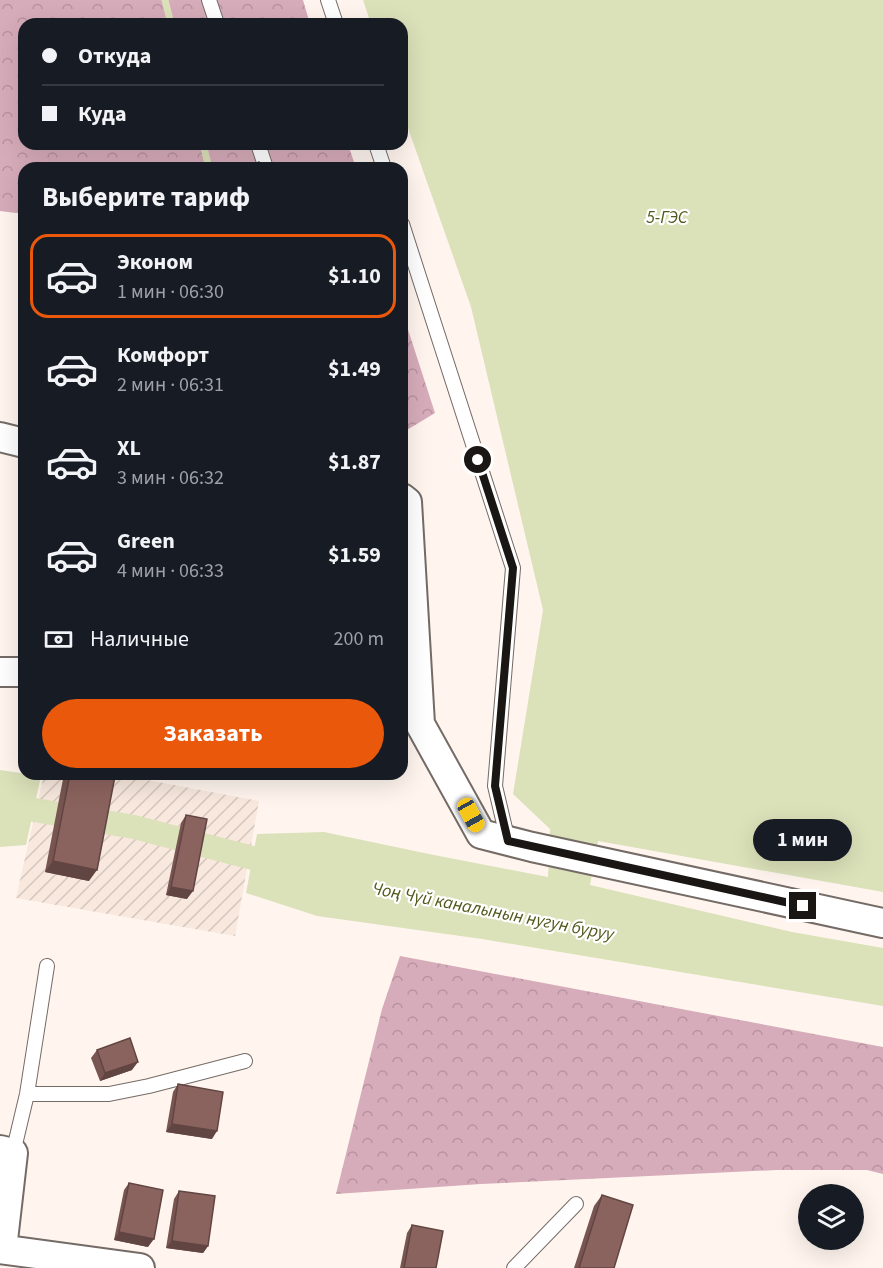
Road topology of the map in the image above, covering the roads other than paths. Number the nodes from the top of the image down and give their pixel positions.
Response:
1 (208, 0) edge
2 (328, 0) edge
3 (215, 18) edge
4 (334, 18) edge
5 (408, 243) edge
6 (0, 437) edge
7 (18, 442) edge
8 (408, 590) edge
9 (0, 672) edge
10 (18, 672) edge
11 (411, 722) edge
12 (520, 844) junction
13 (883, 923) edge
14 (47, 966) dead end
15 (245, 1061) dead end
16 (27, 1094) junction
17 (6, 1151) edge
18 (576, 1204) dead end
19 (1, 1249) edge
20 (140, 1268) edge
21 (514, 1268) edge

1 - 3 lane
2 - 4 lane
5 - 12 lane
6 - 7 street
8 - 11 street
9 - 10 street
11 - 12 street
12 - 13 street
14 - 16 lane
15 - 16 lane
16 - 17 lane
17 - 19 street
18 - 21 lane
19 - 20 street

